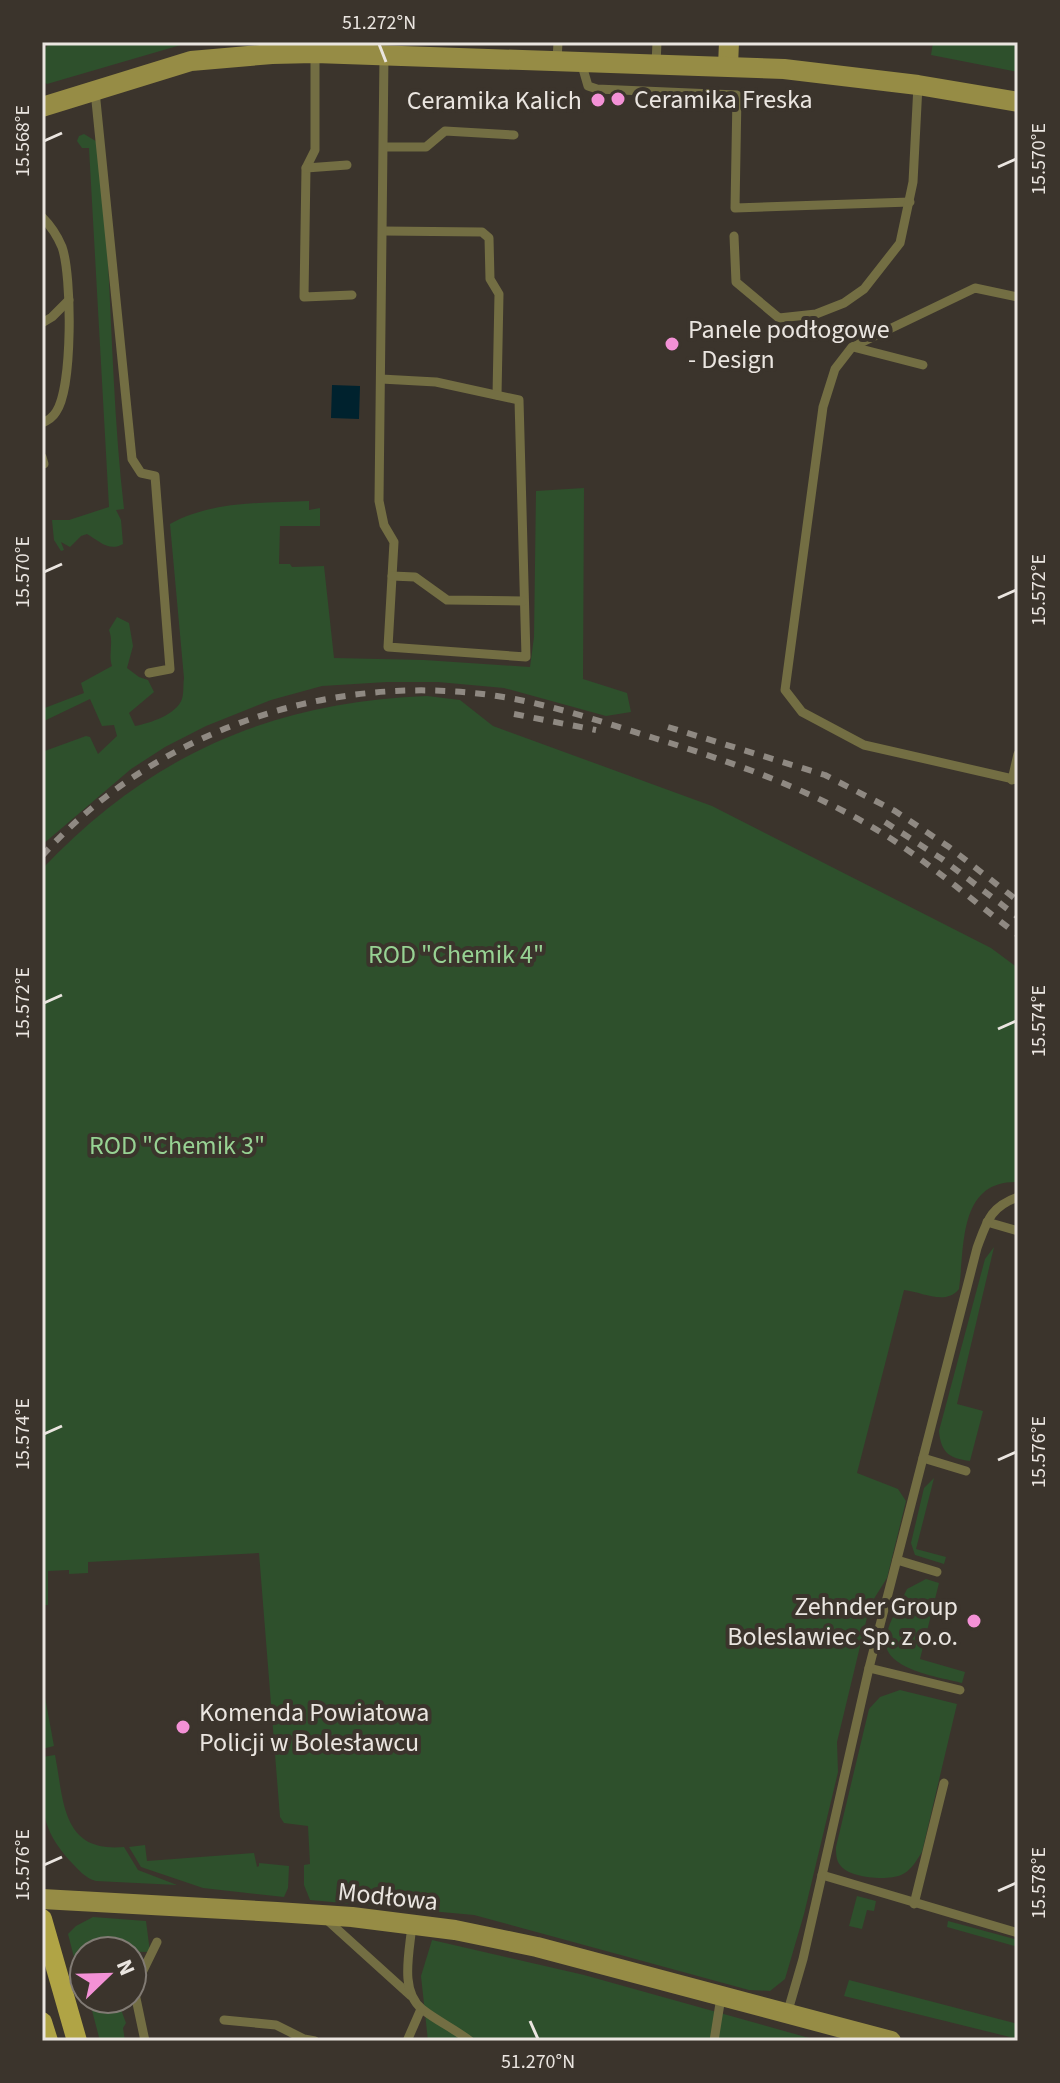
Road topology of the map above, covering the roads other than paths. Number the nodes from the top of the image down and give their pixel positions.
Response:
1 (657, 42) edge
2 (729, 42) edge
3 (233, 49) edge
4 (447, 49) edge
5 (557, 52) edge
6 (315, 53) junction
7 (384, 55) junction
8 (581, 62) junction
9 (656, 64) junction
10 (728, 66) junction
11 (918, 85) junction
12 (95, 91) junction
13 (1018, 102) edge
14 (42, 107) edge
15 (514, 135) dead end
16 (384, 147) junction
17 (347, 165) dead end
18 (306, 168) junction
19 (910, 202) junction
20 (42, 217) edge
21 (383, 231) junction
22 (734, 236) dead end
23 (352, 295) dead end
24 (1018, 297) edge
25 (69, 300) junction
26 (42, 323) edge
27 (852, 347) junction
28 (923, 365) dead end
29 (381, 379) junction
30 (497, 395) junction
31 (42, 423) edge
32 (392, 576) junction
33 (523, 601) junction
34 (149, 673) dead end
35 (1018, 754) edge
36 (1015, 780) edge
37 (1018, 1197) edge
38 (987, 1222) junction
39 (1018, 1231) edge
40 (923, 1458) junction
41 (966, 1471) dead end
42 (897, 1560) junction
43 (937, 1572) dead end
44 (869, 1668) junction
45 (960, 1690) dead end
46 (944, 1783) dead end
47 (822, 1875) junction
48 (42, 1899) edge
49 (914, 1904) junction
50 (321, 1915) junction
51 (42, 1919) edge
52 (412, 1924) junction
53 (1018, 1933) edge
54 (157, 1942) dead end
55 (411, 1997) junction
56 (721, 1997) junction
57 (421, 2009) junction
58 (787, 2014) junction
59 (224, 2020) dead end
60 (42, 2022) edge
61 (48, 2041) edge
62 (77, 2041) edge
63 (145, 2041) edge
64 (315, 2041) edge
65 (407, 2041) edge
66 (470, 2041) edge
67 (714, 2041) edge
68 (891, 2041) edge

1 - 9 lane
2 - 10 main road
3 - 6 main road
3 - 12 main road
4 - 5 main road
4 - 7 main road
5 - 8 main road
6 - 7 main road
6 - 18 lane
7 - 16 lane
8 - 9 main road
8 - 19 lane
9 - 10 main road
10 - 11 main road
11 - 13 main road
11 - 19 lane
12 - 14 main road
12 - 34 lane
15 - 16 lane
16 - 21 lane
17 - 18 lane
18 - 23 lane
19 - 22 lane
20 - 25 lane
21 - 29 lane
21 - 30 lane
24 - 27 lane
25 - 26 lane
25 - 31 lane
27 - 28 lane
27 - 36 lane
29 - 30 lane
29 - 32 lane
30 - 33 lane
32 - 33 lane
32 - 33 lane
35 - 36 lane
37 - 38 lane
38 - 39 lane
38 - 40 lane
40 - 41 lane
40 - 42 lane
42 - 43 lane
42 - 44 lane
44 - 45 lane
44 - 47 lane
46 - 49 lane
47 - 49 lane
47 - 58 lane
48 - 50 main road, Modłowa
49 - 53 lane
50 - 52 main road, Modłowa
50 - 55 lane
51 - 62 main road
52 - 55 lane
52 - 56 main road, Modłowa
54 - 63 lane
55 - 57 lane
56 - 58 main road, Modłowa
56 - 67 lane
57 - 65 lane
57 - 66 lane
58 - 68 main road, Modłowa
59 - 64 lane
60 - 61 main road

